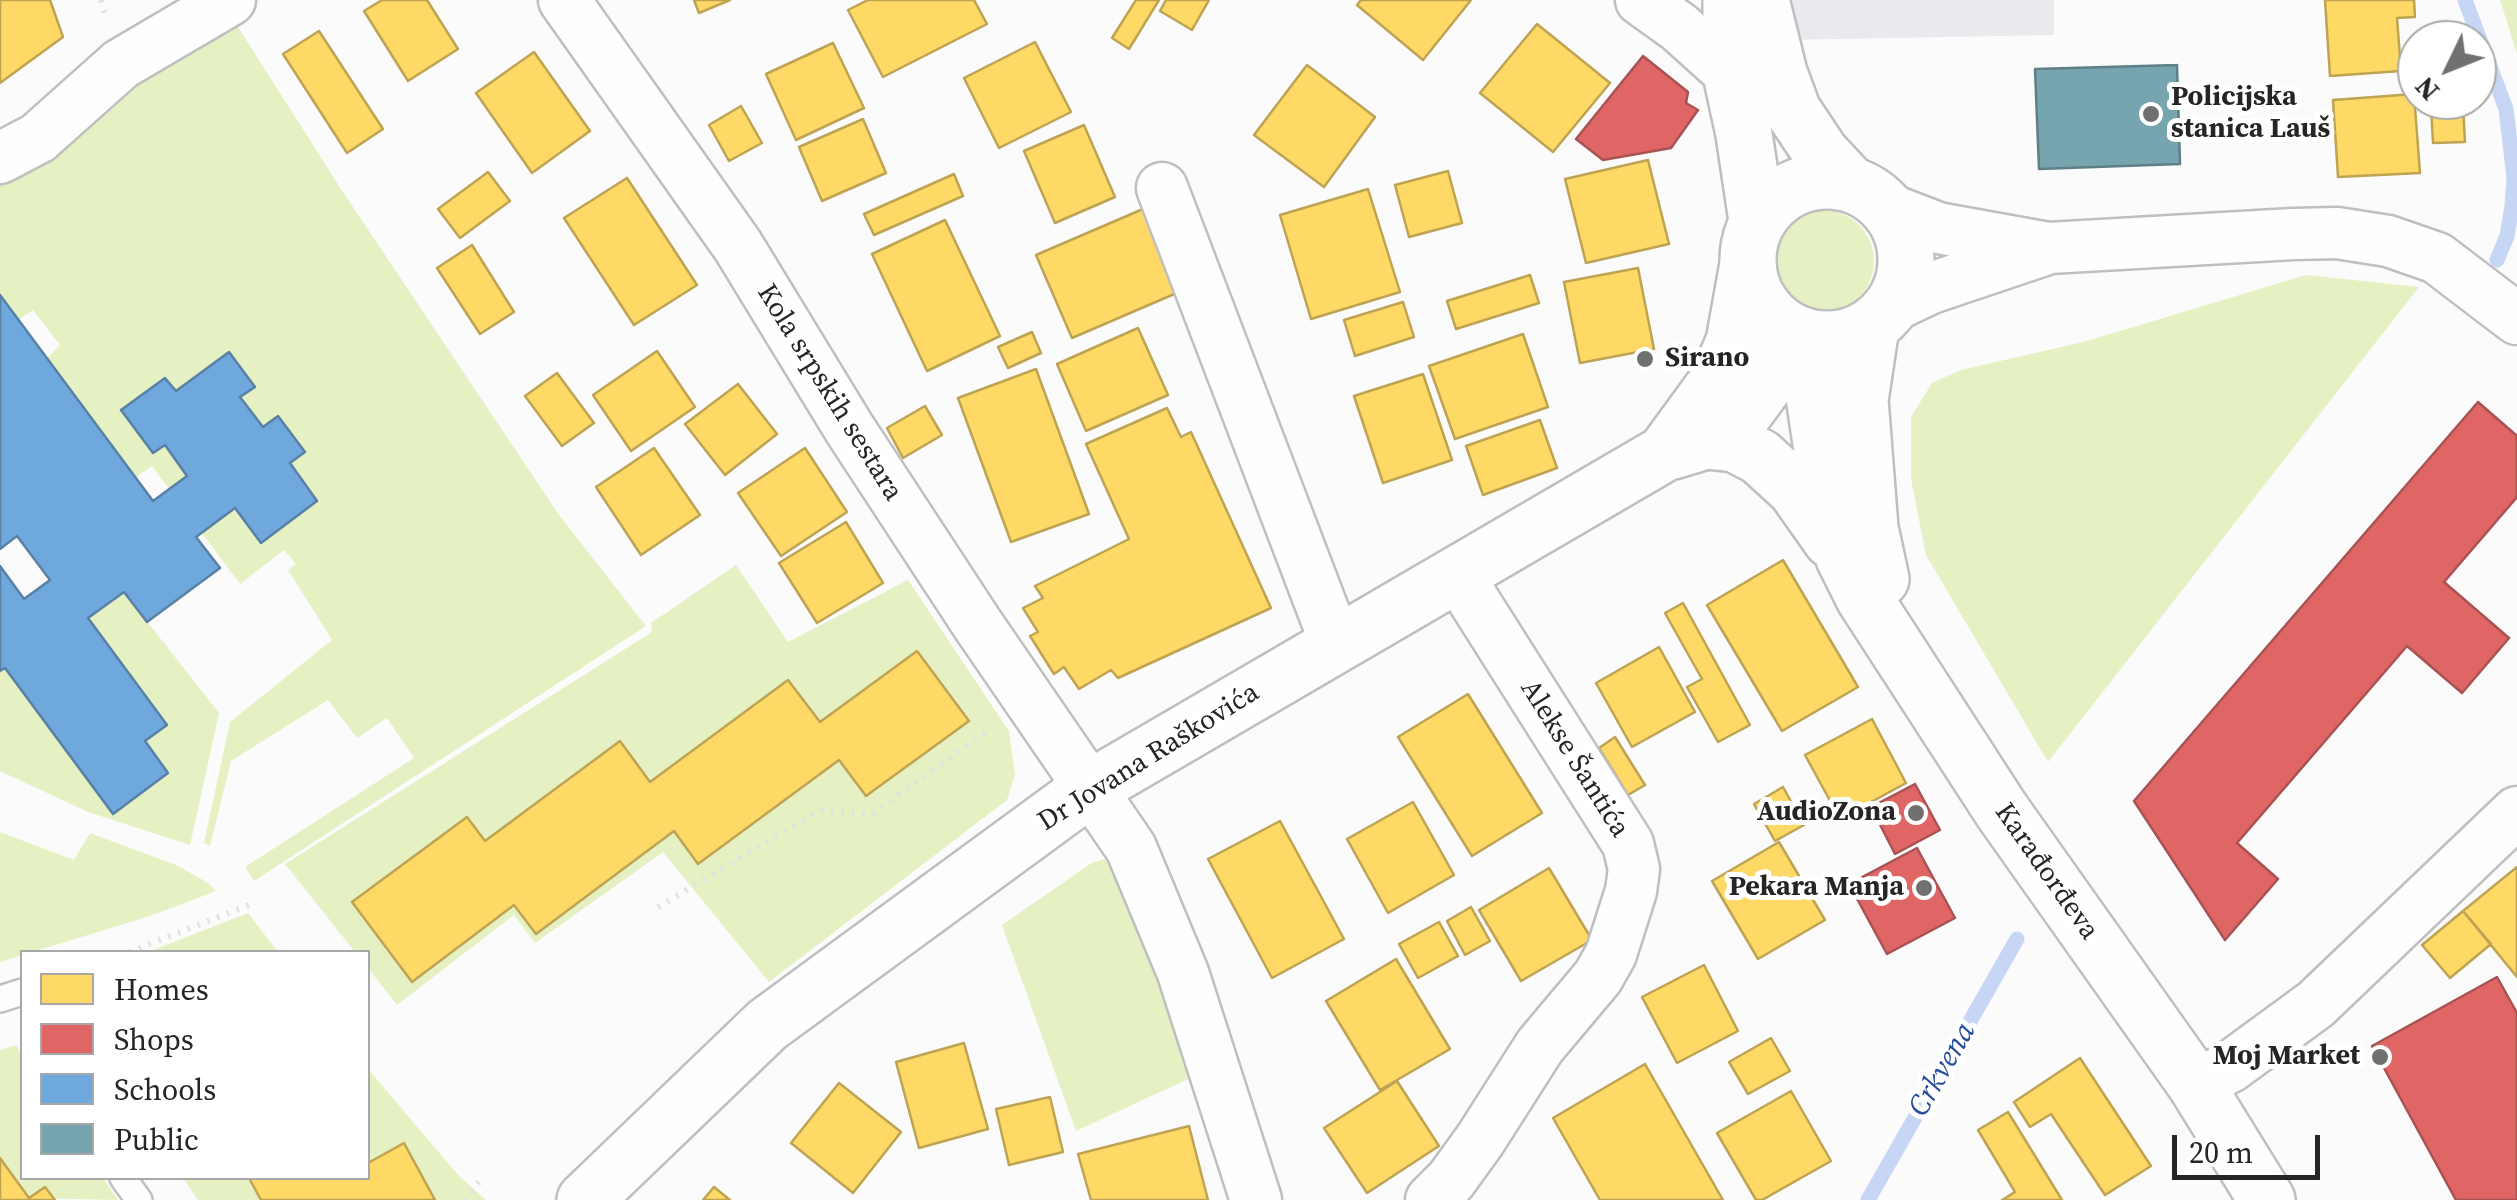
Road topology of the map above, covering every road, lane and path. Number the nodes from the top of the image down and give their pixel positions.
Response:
1 (230, 0) edge
2 (564, 0) edge
3 (1640, 0) edge
4 (1731, 0) edge
5 (1761, 0) edge
6 (1731, 74) junction
7 (0, 158) edge
8 (1162, 188) dead end
9 (1868, 195) junction
10 (1753, 243) junction
11 (2049, 248) junction
12 (1881, 317) junction
13 (2517, 319) edge
14 (1804, 336) junction
15 (1686, 447) junction
16 (1844, 558) junction
17 (1459, 572) junction
18 (1336, 644) junction
19 (1902, 655) junction
20 (986, 732) dead end
21 (1089, 789) junction
22 (2517, 812) edge
23 (249, 905) dead end
24 (658, 907) dead end
25 (134, 950) edge
26 (2196, 1085) junction
27 (480, 1181) dead end
28 (464, 1200) edge
29 (585, 1200) edge
30 (1256, 1200) edge
31 (1431, 1200) edge
32 (2267, 1200) edge

1 - 7 street
2 - 21 street, Kola srpskih sestara
3 - 6 street
4 - 6 main road
5 - 9 main road
6 - 10 main road
8 - 18 street
9 - 10 main road
9 - 11 street
9 - 12 main road
10 - 14 main road
10 - 15 main road, Dr Jovana Raškovića
11 - 12 street
11 - 13 street
12 - 14 main road
12 - 19 main road, Karađorđeva
14 - 15 main road, Dr Jovana Raškovića
14 - 16 main road, Karađorđeva
15 - 16 main road
15 - 17 main road, Dr Jovana Raškovića
16 - 19 main road, Karađorđeva
17 - 18 main road, Dr Jovana Raškovića
17 - 31 street, Alekse Šantića
18 - 21 main road, Dr Jovana Raškovića
19 - 26 main road, Karađorđeva
20 - 24 path
21 - 29 main road, Dr Jovana Raškovića
21 - 30 street
22 - 26 street
23 - 25 path
26 - 32 main road, Karađorđeva
27 - 28 path

